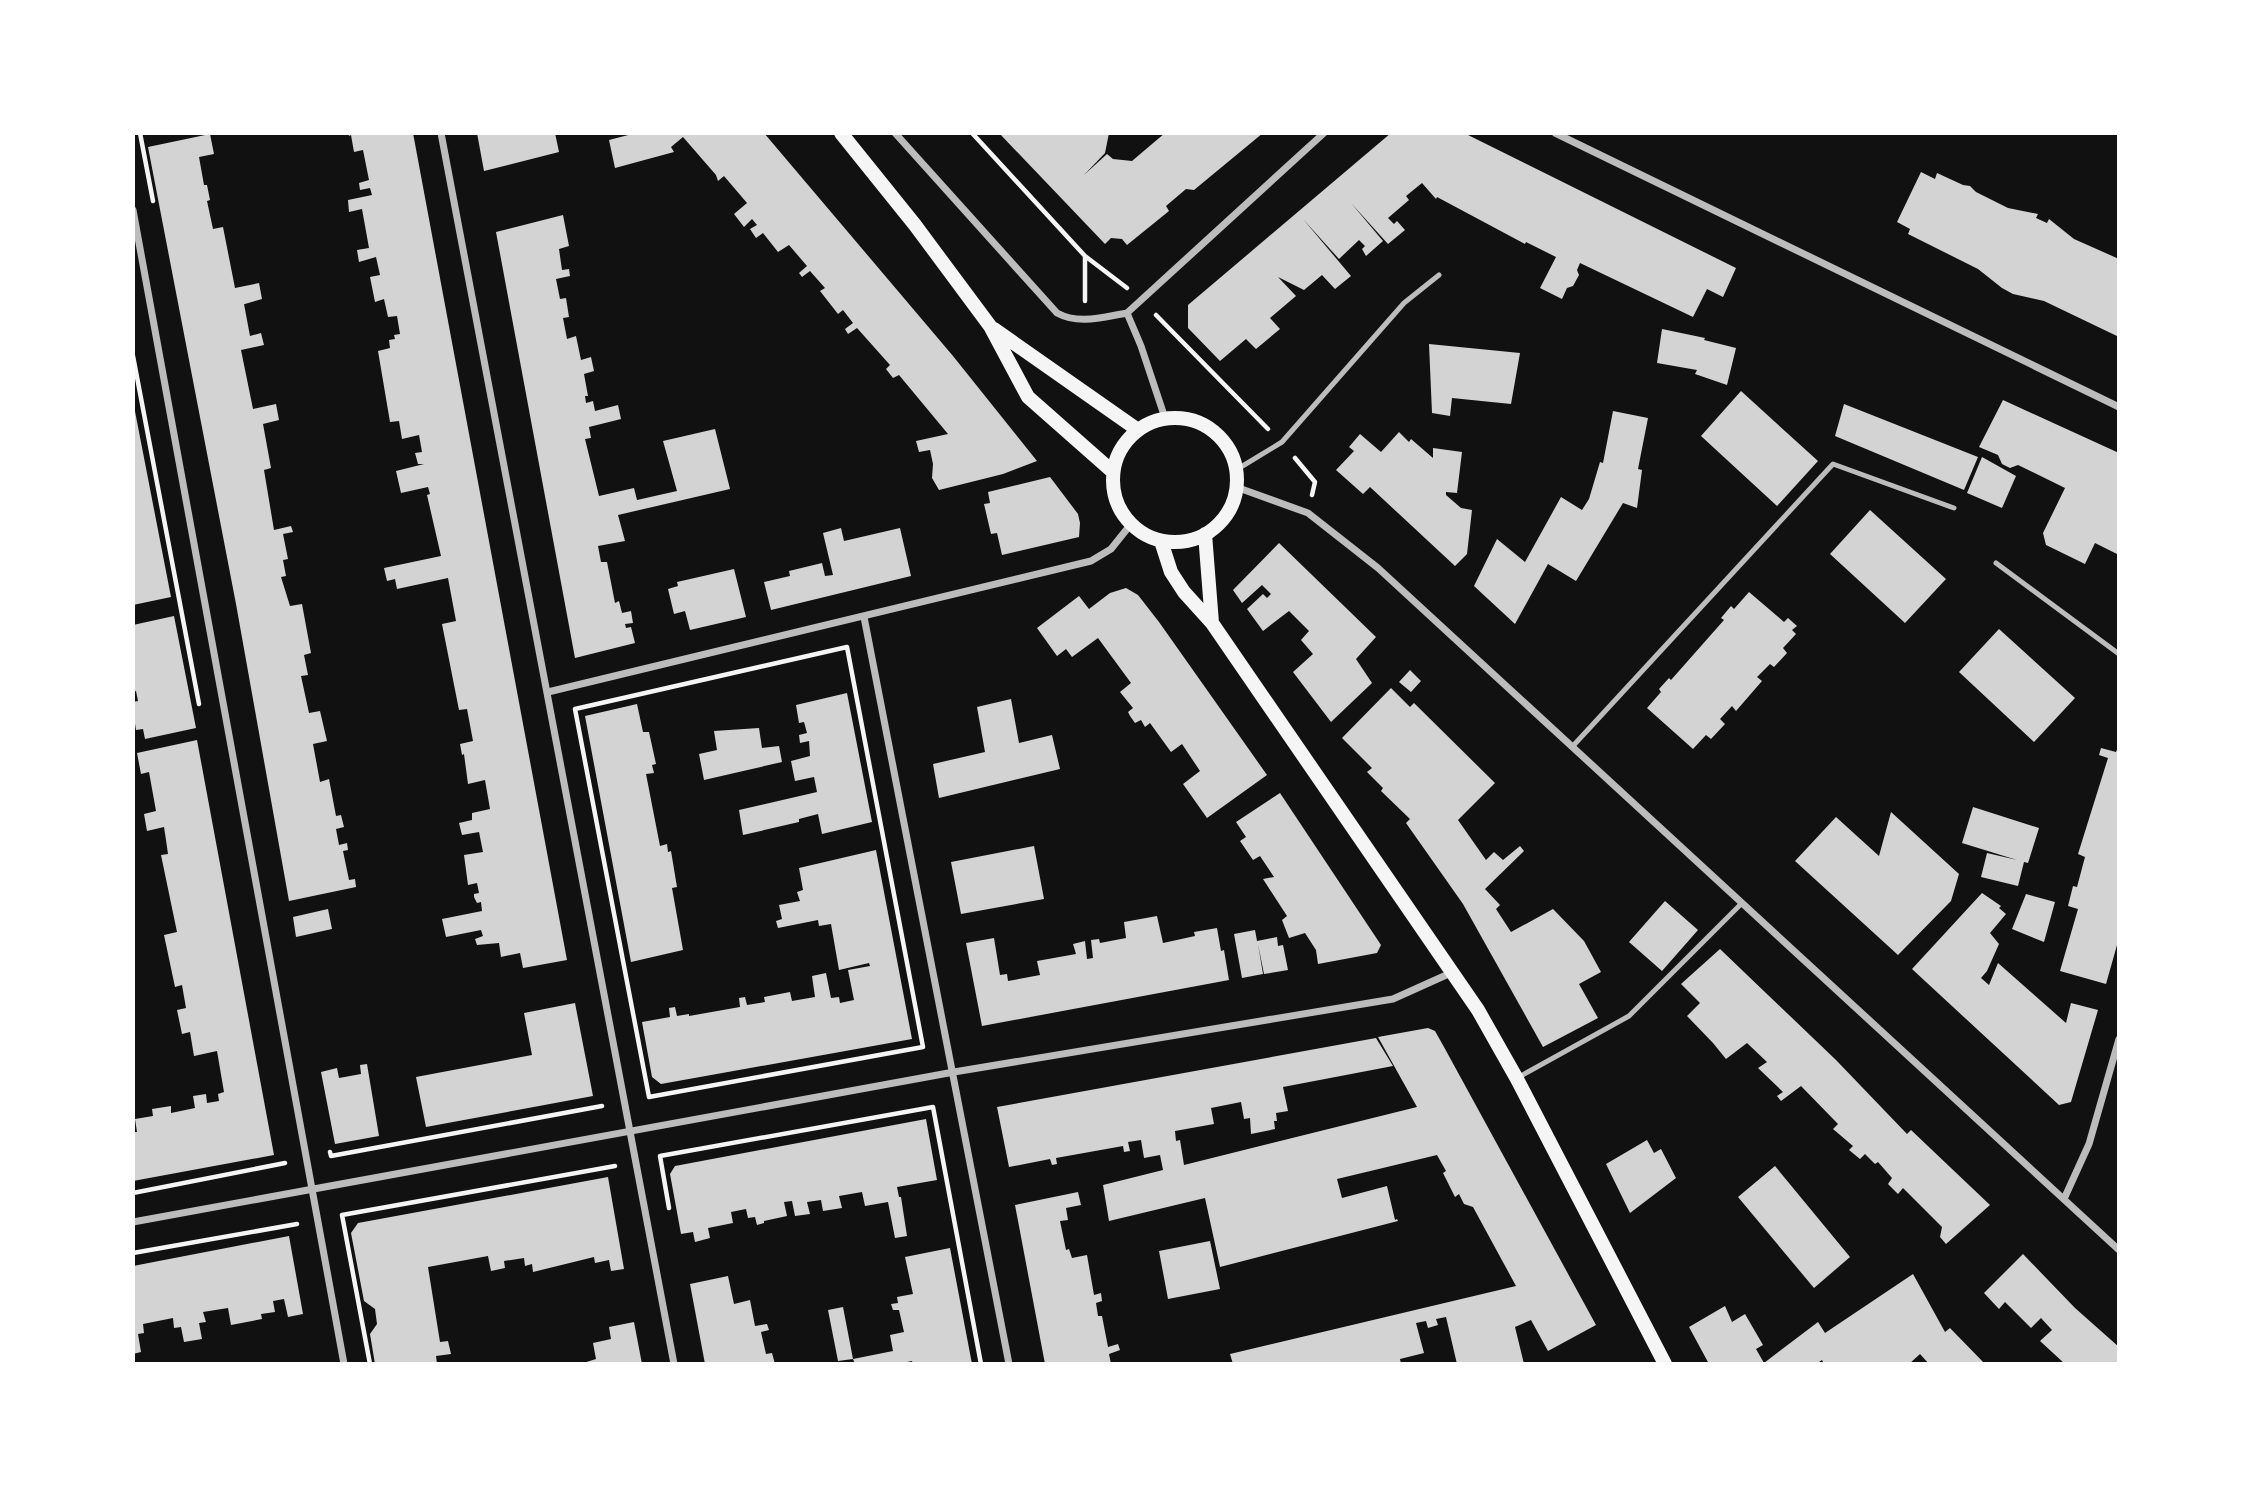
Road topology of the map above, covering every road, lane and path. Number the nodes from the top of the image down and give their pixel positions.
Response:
1 (140, 133) edge
2 (441, 133) edge
3 (841, 133) edge
4 (895, 133) edge
5 (1324, 133) edge
6 (1555, 133) edge
7 (153, 201) dead end
8 (133, 210) edge
9 (1085, 256) dead end
10 (1439, 275) dead end
11 (1126, 313) junction
12 (1085, 320) junction
13 (990, 326) junction
14 (133, 356) edge
15 (2119, 407) edge
16 (1165, 418) junction
17 (1138, 430) junction
18 (1236, 470) junction
19 (1113, 472) junction
20 (1236, 487) junction
21 (1954, 508) dead end
22 (1131, 524) junction
23 (1205, 534) junction
24 (1161, 541) junction
25 (1996, 564) dead end
26 (864, 617) junction
27 (1212, 623) junction
28 (2119, 654) edge
29 (548, 692) junction
30 (200, 712) dead end
31 (1572, 747) junction
32 (1741, 904) junction
33 (1453, 972) junction
34 (2119, 1039) edge
35 (954, 1073) junction
36 (1517, 1079) junction
37 (600, 1094) dead end
38 (649, 1097) joint
39 (631, 1131) junction
40 (328, 1143) dead end
41 (283, 1151) dead end
42 (618, 1179) dead end
43 (312, 1188) junction
44 (133, 1193) edge
45 (2064, 1199) junction
46 (672, 1221) dead end
47 (133, 1222) edge
48 (299, 1236) dead end
49 (2119, 1250) edge
50 (133, 1252) edge
51 (344, 1364) edge
52 (370, 1364) edge
53 (674, 1364) edge
54 (981, 1364) edge
55 (1009, 1364) edge
56 (1665, 1364) edge

1 - 7 path
2 - 29 street
3 - 13 main road
4 - 12 street
5 - 11 street
6 - 15 street
8 - 43 street
9 - 12 path
10 - 18 lane
11 - 12 street
11 - 16 street
13 - 17 main road
13 - 19 main road
14 - 30 path
16 - 17 main road
16 - 18 main road
17 - 19 main road
18 - 20 main road
19 - 22 main road
20 - 23 main road
20 - 31 street
21 - 31 lane
22 - 24 main road
22 - 26 street
23 - 24 main road
23 - 27 main road
24 - 27 main road
25 - 28 lane
26 - 29 street
26 - 35 street
27 - 33 main road
29 - 39 street
31 - 32 street
32 - 36 lane
32 - 45 street
33 - 35 street
33 - 36 main road
34 - 45 street
35 - 39 street
35 - 55 street
36 - 56 main road
37 - 40 path
38 - 38 path
39 - 43 street
39 - 53 street
41 - 44 path
42 - 52 path
43 - 47 street
43 - 51 street
45 - 49 street
46 - 54 path
48 - 50 path

